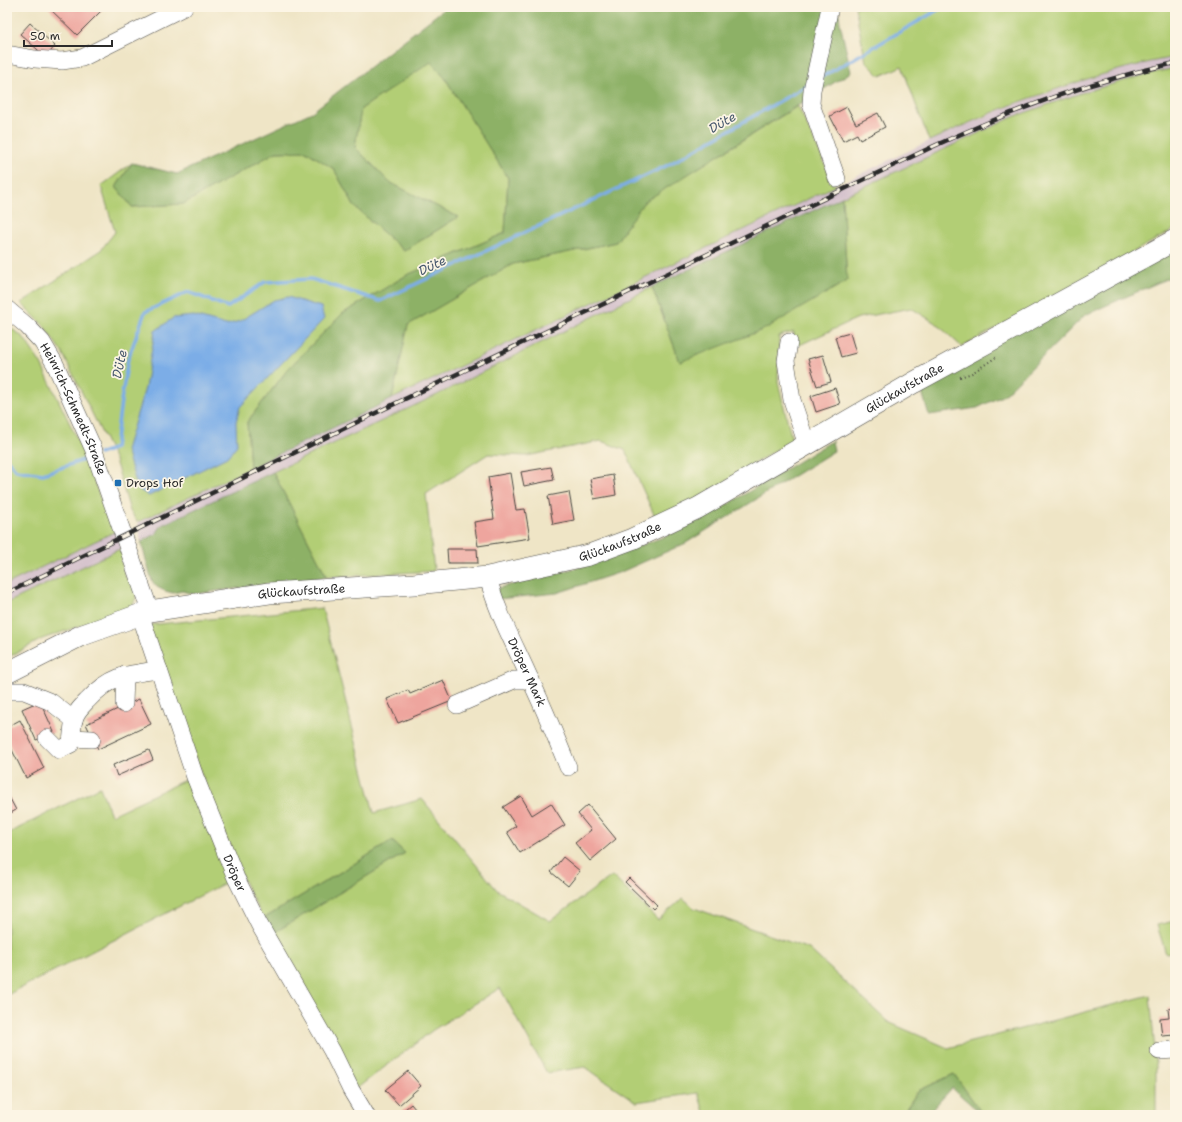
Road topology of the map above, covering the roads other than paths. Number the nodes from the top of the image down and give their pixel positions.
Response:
1 (184, 7) edge
2 (830, 7) edge
3 (7, 54) edge
4 (837, 179) dead end
5 (1175, 240) edge
6 (7, 309) edge
7 (789, 342) dead end
8 (806, 445) junction
9 (488, 576) junction
10 (145, 613) junction
11 (159, 670) junction
12 (7, 673) edge
13 (125, 675) junction
14 (531, 680) junction
15 (7, 691) edge
16 (124, 704) dead end
17 (457, 705) dead end
18 (74, 720) junction
19 (47, 738) dead end
20 (72, 738) junction
21 (92, 739) dead end
22 (568, 767) dead end
23 (366, 1115) edge

1 - 3 street
2 - 4 street
5 - 8 main road, Glückaufstraße
6 - 10 street, Heinrich-Schmedt-Straße
7 - 8 street
8 - 9 main road, Glückaufstraße
9 - 10 main road, Glückaufstraße
9 - 14 street, Dröper Mark
10 - 11 street, Dröper
10 - 12 main road, Glückaufstraße
11 - 13 street
11 - 23 street, Dröper
13 - 16 street
13 - 18 street
14 - 17 street
14 - 22 street, Dröper Mark
15 - 18 street
18 - 20 street
19 - 20 street
20 - 21 street

